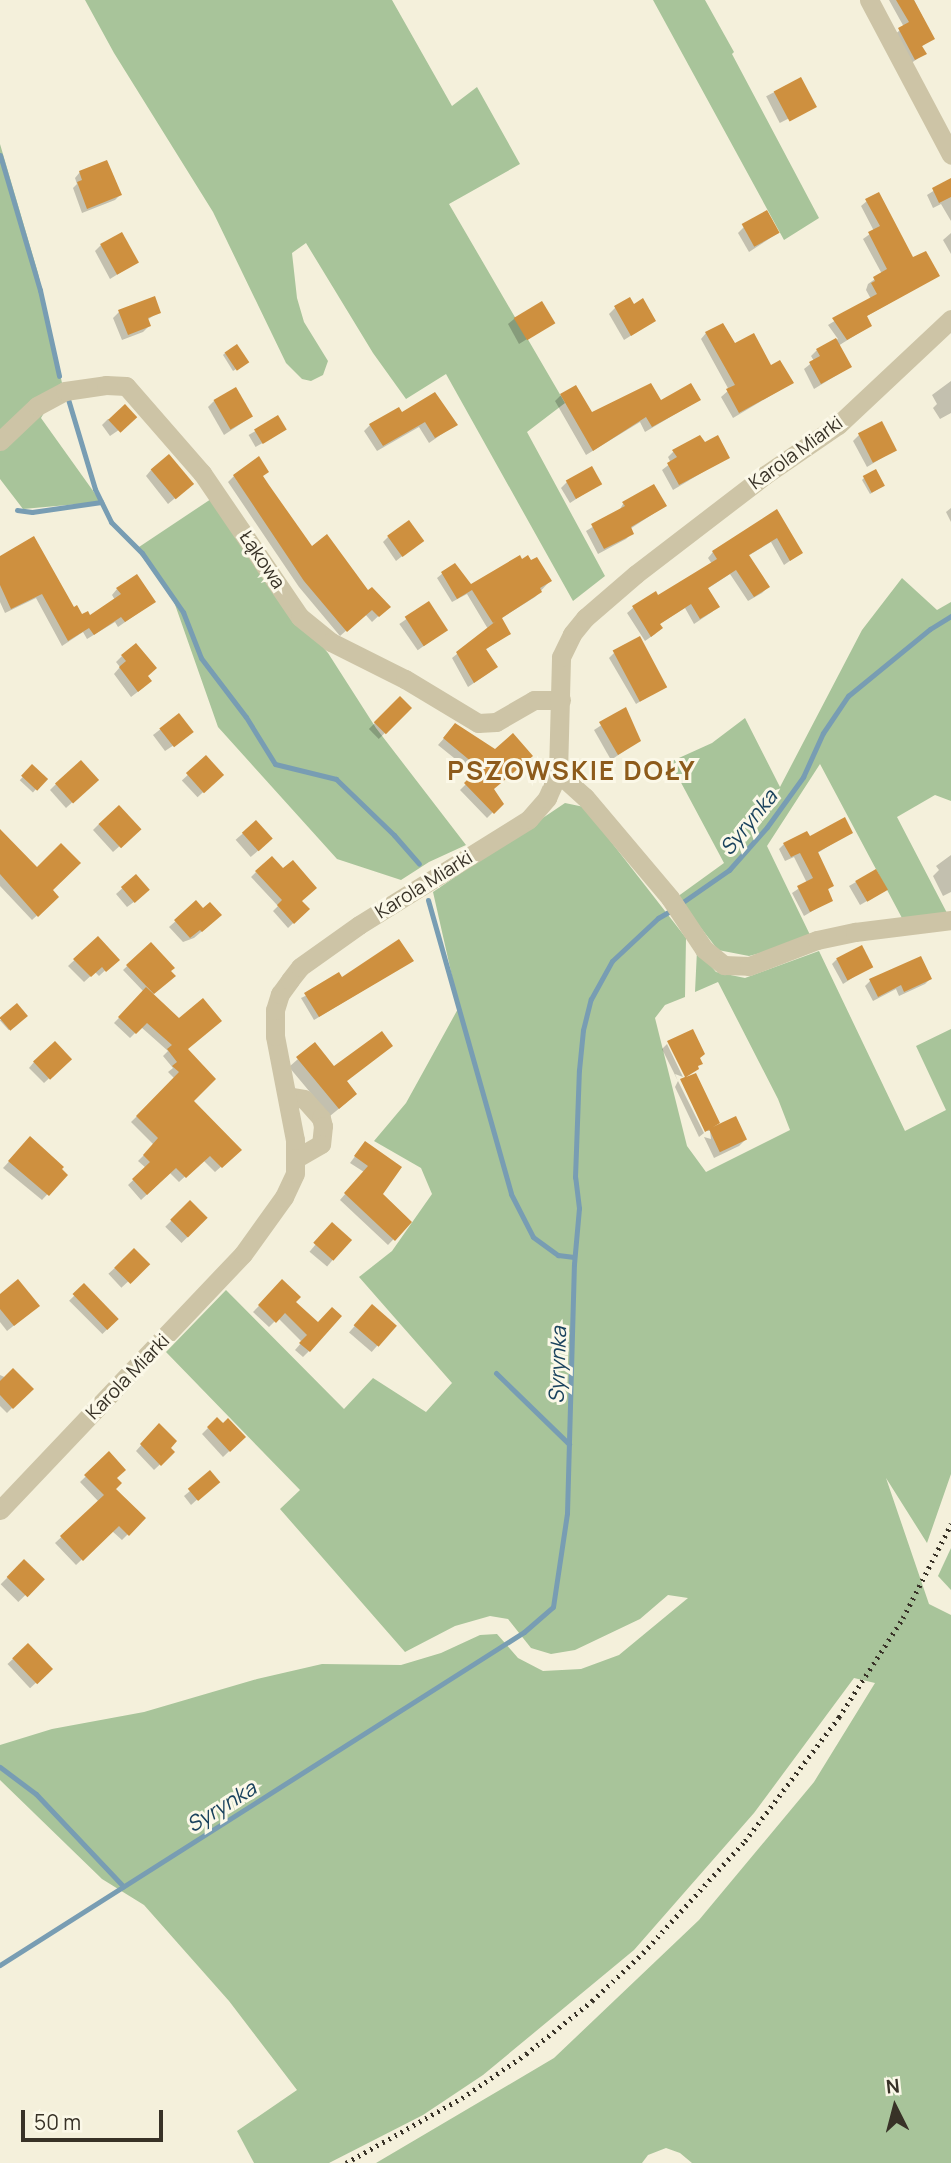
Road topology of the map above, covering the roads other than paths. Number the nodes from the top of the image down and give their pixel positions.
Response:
1 (869, 0) edge
2 (951, 155) edge
3 (951, 319) edge
4 (0, 441) edge
5 (561, 700) junction
6 (558, 773) junction
7 (951, 920) edge
8 (287, 1096) junction
9 (295, 1159) junction
10 (0, 1510) edge

1 - 2 street
3 - 5 street, Karola Miarki
4 - 5 street, Łąkowa
5 - 6 street, Karola Miarki
6 - 7 street
6 - 8 street, Karola Miarki
8 - 9 street, Karola Miarki
8 - 9 street
9 - 10 street, Karola Miarki

